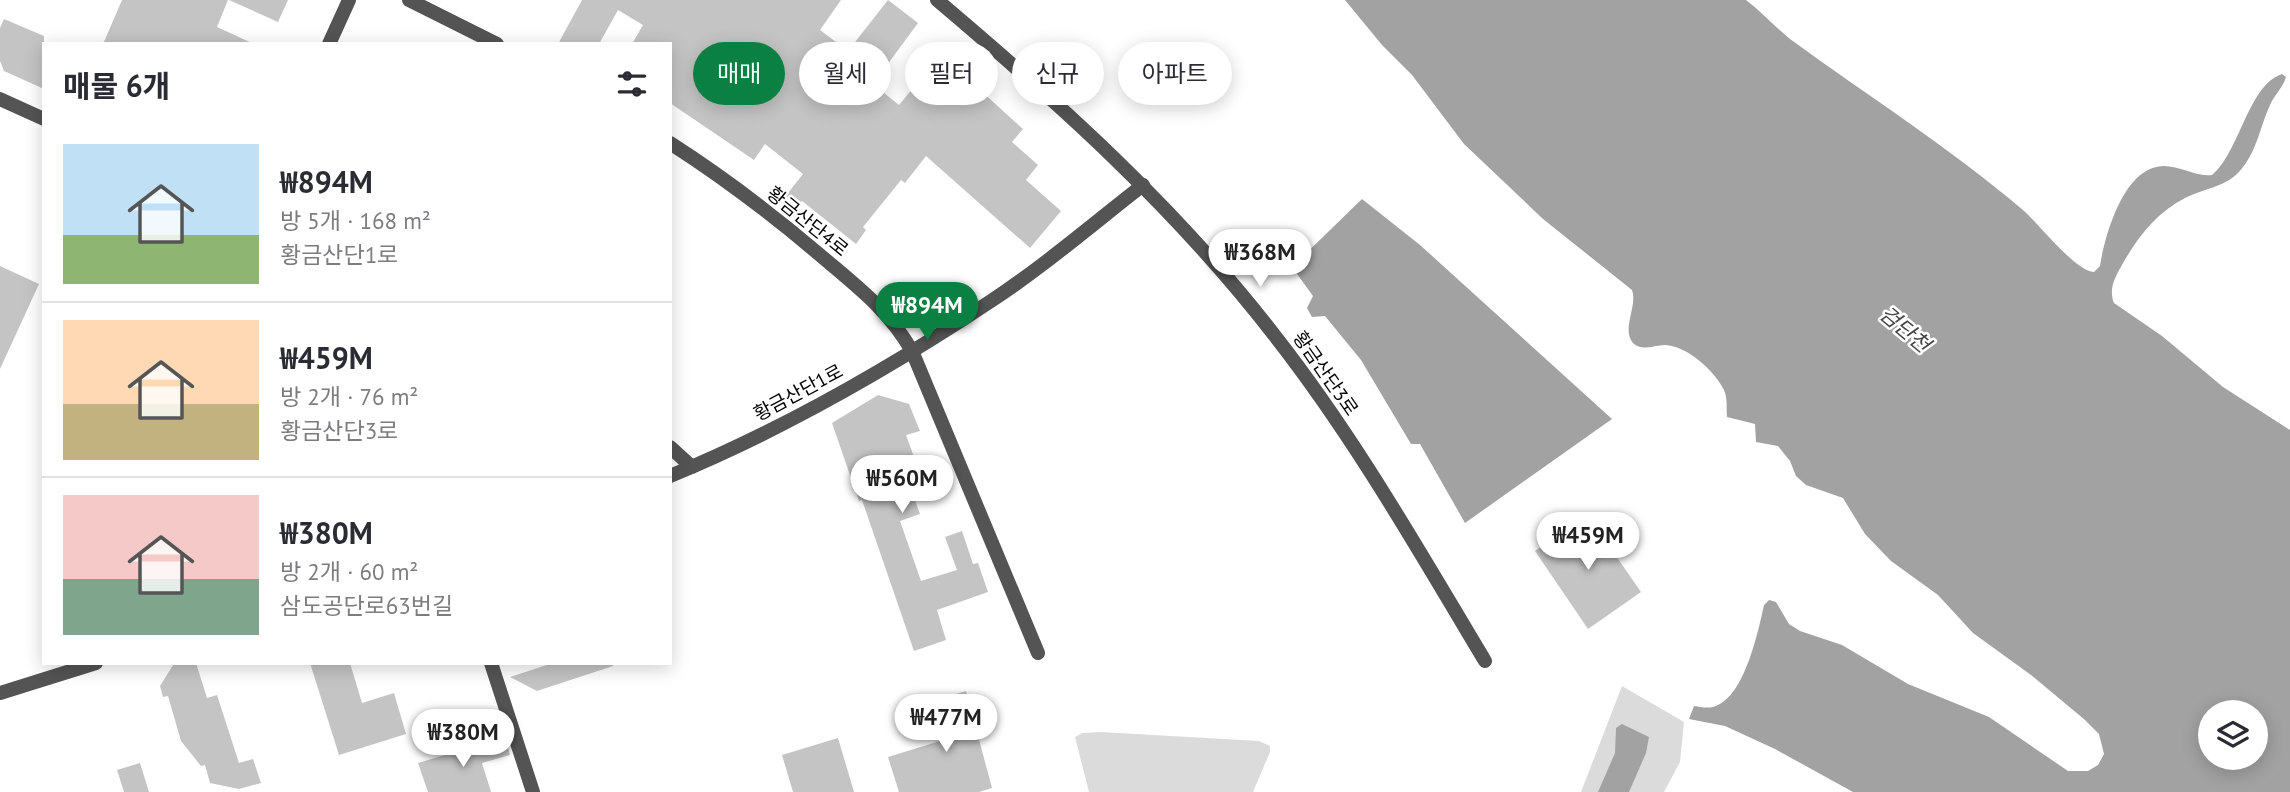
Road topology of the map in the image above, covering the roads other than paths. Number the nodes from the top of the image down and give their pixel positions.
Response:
1 (349, 0) edge
2 (409, 0) edge
3 (937, 0) edge
4 (330, 42) edge
5 (493, 42) edge
6 (0, 99) edge
7 (42, 118) edge
8 (672, 144) edge
9 (1143, 185) junction
10 (912, 351) junction
11 (672, 449) edge
12 (692, 467) junction
13 (672, 475) edge
14 (1038, 653) dead end
15 (1485, 661) dead end
16 (90, 665) edge
17 (492, 665) edge
18 (0, 693) edge
19 (533, 792) edge

1 - 4 street
2 - 5 street
3 - 9 street, 황금산단3로
6 - 7 street
8 - 10 street, 황금산단4로
9 - 10 street, 황금산단1로
9 - 15 street, 황금산단3로
10 - 12 street, 황금산단1로
10 - 14 street, 황금산단4로
11 - 12 street
12 - 13 street, 황금산단1로
16 - 18 street
17 - 19 street

